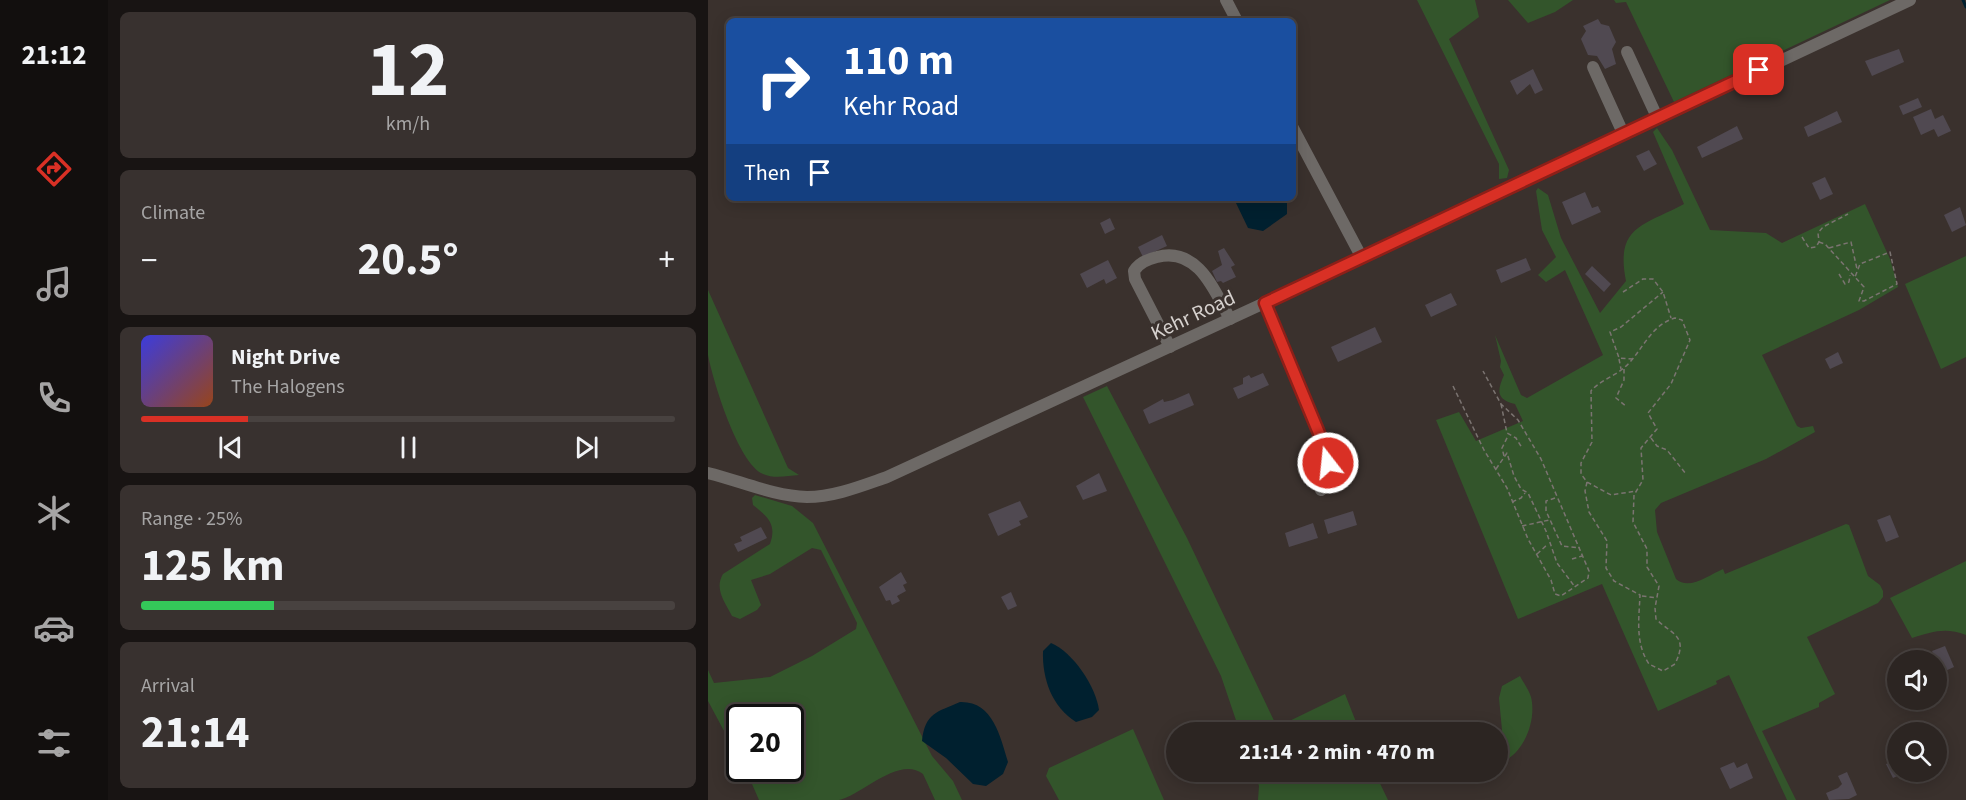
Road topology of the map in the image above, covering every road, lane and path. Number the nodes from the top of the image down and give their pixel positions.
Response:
1 (1226, 0) edge
2 (1910, 0) edge
3 (1235, 18) edge
4 (1627, 52) dead end
5 (1593, 67) dead end
6 (1657, 117) junction
7 (1623, 133) junction
8 (1296, 134) edge
9 (1848, 214) dead end
10 (1802, 237) dead end
11 (1819, 242) junction
12 (1828, 249) junction
13 (1362, 258) junction
14 (1857, 269) junction
15 (1839, 274) dead end
16 (1850, 274) junction
17 (1856, 277) junction
18 (1623, 292) dead end
19 (1663, 292) junction
20 (1265, 303) junction
21 (1230, 319) junction
22 (1671, 319) junction
23 (1170, 347) junction
24 (1619, 358) junction
25 (1634, 359) junction
26 (1623, 369) junction
27 (1483, 371) dead end
28 (1453, 386) dead end
29 (1501, 404) junction
30 (1627, 407) dead end
31 (1509, 436) junction
32 (1651, 437) junction
33 (1522, 448) dead end
34 (1504, 457) junction
35 (1495, 469) junction
36 (708, 473) edge
37 (1686, 474) dead end
38 (1587, 482) junction
39 (1321, 490) dead end
40 (1636, 491) junction
41 (1525, 492) junction
42 (1521, 498) junction
43 (1556, 498) junction
44 (1512, 502) junction
45 (1530, 502) junction
46 (1550, 520) junction
47 (1540, 521) junction
48 (1522, 526) junction
49 (1548, 543) junction
50 (1580, 548) junction
51 (1537, 554) junction
52 (1583, 556) junction
53 (1572, 559) dead end
54 (1575, 588) junction
55 (1640, 596) junction
56 (1658, 598) junction

1 - 3 street
2 - 6 street, Kehr Road
4 - 6 street
5 - 7 street
6 - 7 street, Kehr Road
7 - 13 street, Kehr Road
8 - 13 street
9 - 11 path
10 - 11 path
11 - 12 path
12 - 14 path
12 - 16 path
13 - 20 street, Kehr Road
14 - 17 path
14 - 17 path
15 - 16 path
16 - 17 path
18 - 19 path
19 - 22 path
19 - 24 path
20 - 21 street, Kehr Road
20 - 39 street
21 - 23 street, Kehr Road
21 - 23 street
22 - 25 path
22 - 32 path
23 - 36 street, Kehr Road
24 - 25 path
24 - 26 path
25 - 26 path
26 - 30 path
26 - 38 path
27 - 29 path
28 - 35 path
29 - 31 path
29 - 43 path
31 - 33 path
31 - 34 path
32 - 37 path
32 - 40 path
34 - 35 path
34 - 41 path
35 - 44 path
38 - 40 path
38 - 55 path
40 - 56 path
41 - 42 path
41 - 45 path
42 - 44 path
42 - 45 path
43 - 46 path
43 - 50 path
44 - 48 path
45 - 47 path
46 - 47 path
46 - 50 path
47 - 48 path
47 - 49 path
48 - 51 path
49 - 51 path
49 - 54 path
50 - 52 path
51 - 54 path
52 - 53 path
52 - 54 path
55 - 56 path
55 - 56 path

